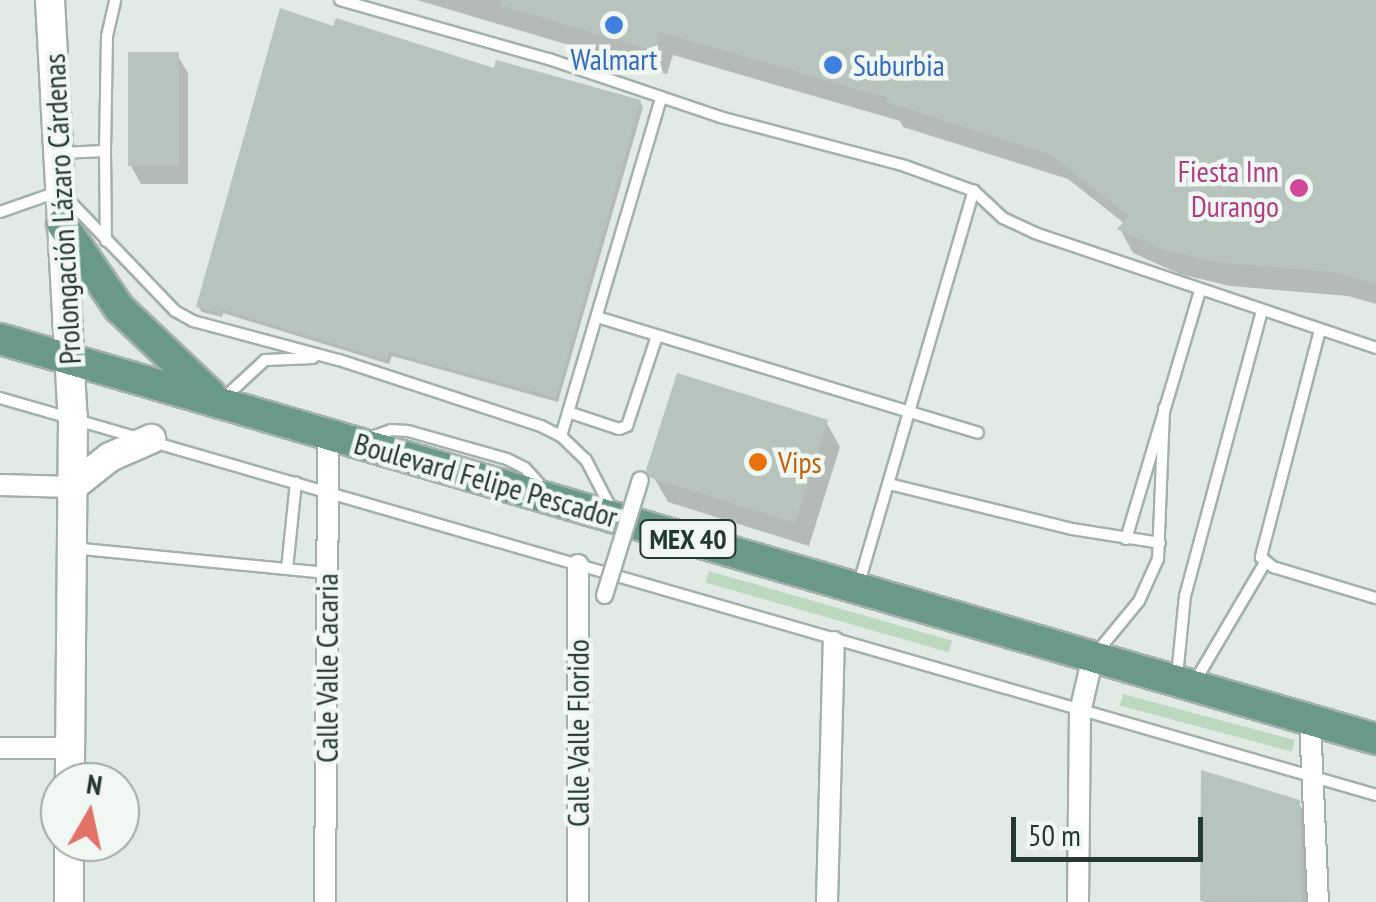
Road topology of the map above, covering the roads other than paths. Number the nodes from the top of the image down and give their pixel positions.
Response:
1 (50, 0) edge
2 (116, 0) edge
3 (340, 0) edge
4 (661, 98) junction
5 (106, 151) junction
6 (59, 153) junction
7 (60, 191) junction
8 (974, 191) junction
9 (0, 212) edge
10 (62, 224) junction
11 (106, 242) junction
12 (1200, 290) junction
13 (1262, 311) junction
14 (596, 317) junction
15 (1320, 330) junction
16 (656, 336) junction
17 (0, 339) edge
18 (1376, 348) edge
19 (71, 358) junction
20 (339, 360) junction
21 (0, 398) edge
22 (220, 402) junction
23 (1164, 408) junction
24 (568, 412) junction
25 (910, 414) junction
26 (74, 418) junction
27 (978, 433) dead end
28 (328, 434) junction
29 (562, 436) junction
30 (151, 439) junction
31 (640, 480) dead end
32 (296, 482) junction
33 (888, 484) junction
34 (0, 486) edge
35 (72, 487) junction
36 (327, 491) junction
37 (616, 518) junction
38 (1126, 539) junction
39 (1160, 543) junction
40 (71, 548) junction
41 (578, 564) junction
42 (1264, 564) junction
43 (286, 569) junction
44 (327, 573) junction
45 (857, 589) junction
46 (604, 595) dead end
47 (1376, 598) edge
48 (834, 642) junction
49 (1093, 656) junction
50 (1185, 684) junction
51 (1080, 712) junction
52 (1310, 720) junction
53 (1376, 738) edge
54 (0, 748) edge
55 (70, 748) junction
56 (70, 762) edge
57 (1315, 776) junction
58 (1376, 795) edge
59 (69, 862) edge
60 (69, 902) edge
61 (326, 902) edge
62 (578, 902) edge
63 (828, 902) edge
64 (1078, 902) edge
65 (1318, 902) edge

1 - 6 main road, Prolongación Lázaro Cárdenas
2 - 5 lane
3 - 4 lane
4 - 8 lane
4 - 14 lane
5 - 6 lane
5 - 11 lane
6 - 7 main road, Prolongación Lázaro Cárdenas
7 - 9 lane
7 - 10 main road, Prolongación Lázaro Cárdenas
7 - 11 lane
8 - 12 lane
8 - 25 lane
10 - 19 main road, Prolongación Lázaro Cárdenas
10 - 22 main road
11 - 20 lane
12 - 13 lane
12 - 23 lane
13 - 15 lane
13 - 50 lane
14 - 16 lane
14 - 24 lane
15 - 18 lane
15 - 42 lane
16 - 24 lane
16 - 25 lane
17 - 19 main road, Boulevard Felipe Pescador / MEX 40
19 - 22 main road, Boulevard Felipe Pescador / MEX 40
19 - 26 main road, Prolongación Lázaro Cárdenas
20 - 22 lane
20 - 29 lane
21 - 26 lane, Boulevard Felipe Pescador
22 - 28 main road, Boulevard Felipe Pescador / MEX 40
23 - 38 lane
23 - 39 lane
24 - 29 lane
25 - 27 lane
25 - 33 lane
26 - 30 lane, Boulevard Felipe Pescador
26 - 35 main road, Prolongación Lázaro Cárdenas
28 - 36 street, Calle Valle Cacaria
28 - 37 main road, Boulevard Felipe Pescador / MEX 40
29 - 37 lane
30 - 32 lane, Boulevard Felipe Pescador
30 - 35 main road
31 - 46 street, bridge
32 - 36 lane, Boulevard Felipe Pescador
32 - 43 lane
33 - 38 lane
33 - 45 lane
34 - 35 street
35 - 40 main road, Prolongación Lázaro Cárdenas
36 - 41 lane, Boulevard Felipe Pescador
36 - 44 street, Calle Valle Cacaria
37 - 45 main road, Boulevard Felipe Pescador / MEX 40
38 - 39 lane
39 - 49 lane
40 - 43 lane
40 - 55 main road, Prolongación Lázaro Cárdenas
41 - 48 lane, Boulevard Felipe Pescador
41 - 62 street, Calle Valle Florido
42 - 47 lane
42 - 50 lane
43 - 44 lane
44 - 61 street, Calle Valle Cacaria
45 - 49 main road, Boulevard Felipe Pescador / MEX 40
48 - 51 lane, Boulevard Felipe Pescador
48 - 63 street
49 - 50 main road, Boulevard Felipe Pescador / MEX 40
49 - 51 street
50 - 52 main road, Boulevard Felipe Pescador / MEX 40
51 - 57 lane, Boulevard Felipe Pescador
51 - 64 street
52 - 53 main road, Boulevard Felipe Pescador / MEX 40
52 - 57 street
54 - 55 street
55 - 56 main road, Prolongación Lázaro Cárdenas
57 - 58 lane, Boulevard Felipe Pescador
57 - 65 street
59 - 60 main road

